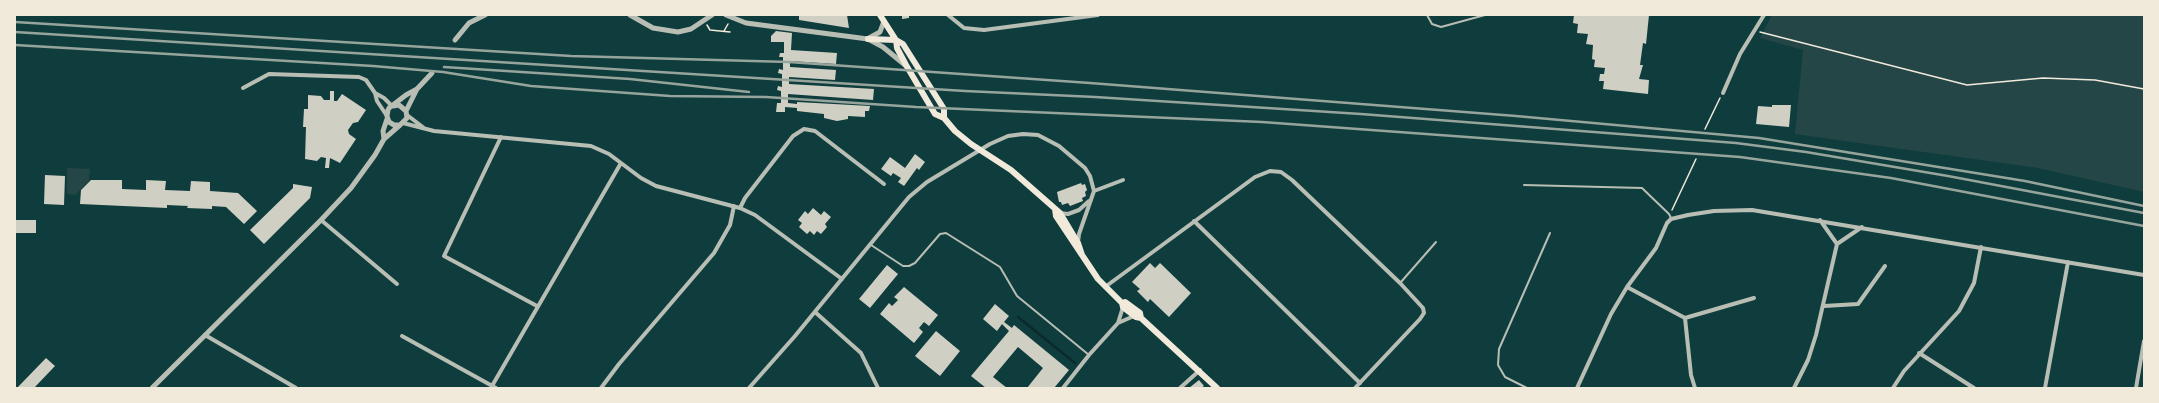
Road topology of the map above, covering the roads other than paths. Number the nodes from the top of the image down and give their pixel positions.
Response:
1 (485, 15) edge
2 (630, 15) edge
3 (712, 15) edge
4 (726, 15) edge
5 (744, 15) edge
6 (880, 15) edge
7 (948, 15) edge
8 (1098, 15) edge
9 (1427, 15) edge
10 (1485, 15) edge
11 (1764, 15) edge
12 (476, 16) edge
13 (884, 21) junction
14 (746, 22) junction
15 (455, 40) dead end
16 (874, 40) junction
17 (896, 40) junction
18 (906, 65) junction
19 (432, 73) dead end
20 (244, 88) dead end
21 (417, 89) junction
22 (375, 93) junction
23 (1723, 93) road end
24 (392, 106) junction
25 (407, 113) junction
26 (387, 117) junction
27 (944, 118) junction
28 (402, 124) junction
29 (424, 128) junction
30 (501, 137) junction
31 (384, 139) junction
32 (621, 163) junction
33 (1123, 180) dead end
34 (884, 184) dead end
35 (1524, 185) dead end
36 (1094, 190) junction
37 (1090, 199) junction
38 (734, 206) junction
39 (740, 208) junction
40 (1057, 211) junction
41 (1671, 219) junction
42 (321, 220) junction
43 (1820, 220) junction
44 (1194, 221) junction
45 (1862, 227) junction
46 (1550, 233) dead end
47 (1436, 242) dead end
48 (1078, 243) junction
49 (870, 244) junction
50 (1837, 244) junction
51 (1981, 247) junction
52 (1082, 255) junction
53 (2068, 262) junction
54 (1885, 266) dead end
55 (2144, 275) edge
56 (842, 279) junction
57 (1400, 283) junction
58 (397, 284) dead end
59 (1105, 287) junction
60 (1627, 287) junction
61 (1754, 298) dead end
62 (1122, 305) junction
63 (537, 306) junction
64 (1824, 306) junction
65 (815, 312) junction
66 (1134, 316) junction
67 (1141, 318) junction
68 (1685, 318) junction
69 (1118, 323) junction
70 (205, 335) junction
71 (402, 336) dead end
72 (2144, 342) edge
73 (1919, 353) junction
74 (1089, 355) junction
75 (1200, 370) junction
76 (1360, 384) junction
77 (494, 387) edge
78 (152, 388) edge
79 (296, 388) edge
80 (601, 388) edge
81 (749, 388) edge
82 (878, 388) edge
83 (1063, 388) edge
84 (1180, 388) edge
85 (1218, 388) edge
86 (1355, 388) edge
87 (1527, 388) edge
88 (1577, 388) edge
89 (1695, 388) edge
90 (1794, 388) edge
91 (1893, 388) edge
92 (1974, 388) edge
93 (2045, 388) edge
94 (2136, 388) edge

1 - 12 street
2 - 3 street
4 - 14 street
5 - 14 street
6 - 13 main road
7 - 8 street
9 - 10 lane
11 - 23 street
12 - 15 street
13 - 16 street
13 - 17 main road
14 - 16 street
16 - 17 main road
16 - 18 street
17 - 18 main road
17 - 27 main road
18 - 27 main road
19 - 21 street
20 - 22 street
21 - 24 street
21 - 25 street
22 - 24 street
22 - 26 street
24 - 25 street
24 - 26 street
25 - 28 street
25 - 29 street
26 - 28 street
26 - 31 street
27 - 40 main road
28 - 29 street
28 - 31 street
29 - 30 street
30 - 32 street
30 - 63 street
31 - 42 street
32 - 38 street
32 - 63 street
33 - 36 street
34 - 39 street
35 - 41 lane
36 - 37 street
36 - 49 street
37 - 40 street
37 - 48 street
38 - 39 street
38 - 80 street
39 - 56 street
40 - 48 main road
40 - 52 main road
41 - 43 street
41 - 60 street
42 - 58 street
42 - 70 street
43 - 45 street
43 - 50 street
44 - 57 street
44 - 59 street
44 - 76 street
45 - 50 street
45 - 51 street
46 - 87 lane
47 - 57 lane
48 - 52 main road
49 - 56 street
49 - 74 lane
50 - 64 street
51 - 53 street
51 - 73 street
52 - 59 main road
53 - 55 street
53 - 93 street
54 - 64 street
56 - 65 street
57 - 76 street
59 - 62 main road
60 - 68 street
60 - 88 street
61 - 68 street
62 - 66 main road
62 - 67 main road
62 - 69 street
63 - 77 street
64 - 90 street
65 - 81 street
65 - 82 street
66 - 67 main road
66 - 69 street
67 - 75 main road
68 - 89 street
69 - 74 street
70 - 78 street
70 - 79 street
71 - 77 street
72 - 94 street
73 - 91 street
73 - 92 street
74 - 83 street
75 - 84 street
75 - 85 main road
76 - 86 street

